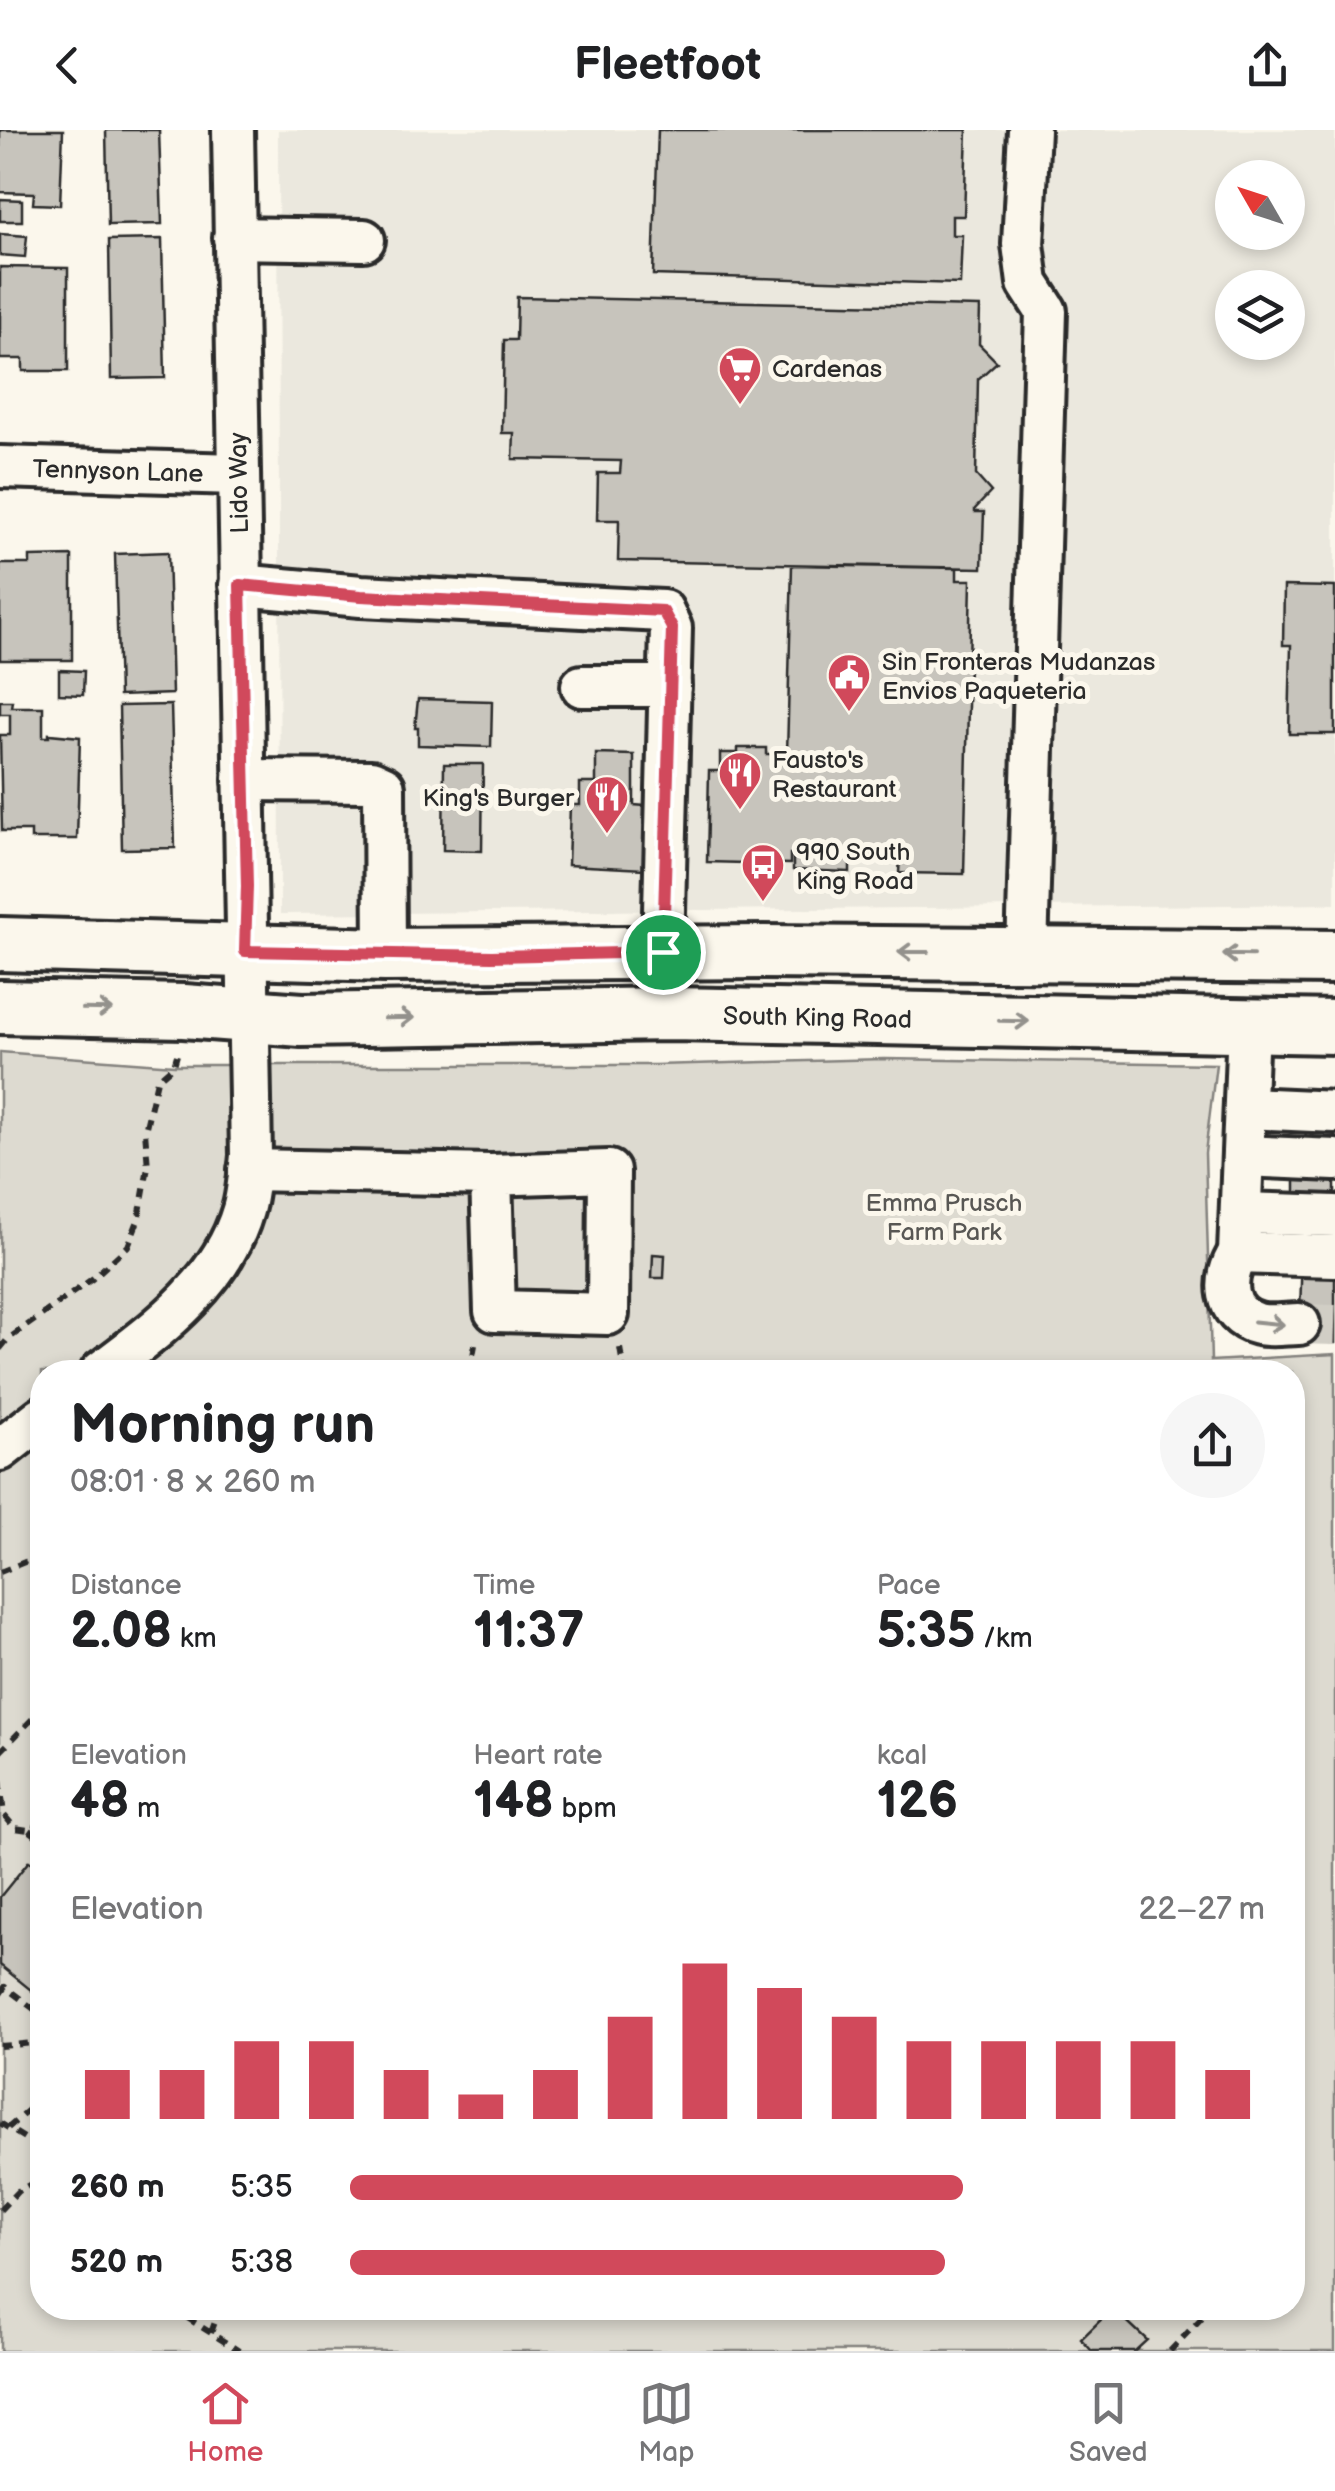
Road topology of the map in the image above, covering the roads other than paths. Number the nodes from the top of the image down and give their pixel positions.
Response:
1 (232, 130) edge
2 (1029, 130) edge
3 (234, 238) junction
4 (364, 240) dead end
5 (0, 467) edge
6 (237, 474) junction
7 (240, 585) junction
8 (582, 686) dead end
9 (670, 686) junction
10 (244, 780) junction
11 (0, 944) edge
12 (245, 951) junction
13 (663, 952) junction
14 (1027, 952) junction
15 (385, 955) junction
16 (1335, 957) edge
17 (0, 1007) edge
18 (246, 1016) junction
19 (1248, 1026) junction
20 (1335, 1027) edge
21 (1246, 1108) junction
22 (1335, 1112) edge
23 (1243, 1156) junction
24 (1335, 1160) edge
25 (249, 1170) junction
26 (490, 1175) junction
27 (1241, 1212) junction
28 (1335, 1216) edge
29 (1239, 1253) junction
30 (1335, 1256) edge
31 (1300, 1324) tunnel mouth
32 (117, 1360) edge
33 (30, 1426) edge
34 (0, 1450) edge

1 - 3 street, Lido Way
2 - 14 street
3 - 4 street
3 - 6 street, Lido Way
5 - 6 street, Tennyson Lane
6 - 7 street, Lido Way
7 - 9 street
7 - 10 street, Lido Way
8 - 9 street
9 - 13 street
10 - 12 street, Lido Way
10 - 15 street
11 - 12 main road
12 - 15 main road
12 - 18 street, Lido Way
14 -> 13 main road
13 - 15 main road
16 -> 14 main road
17 -> 18 main road, South King Road
18 -> 19 main road, South King Road
18 - 25 street, Lido Way
19 - 20 main road, South King Road
19 - 21 street
21 - 22 street
21 - 23 street
23 - 24 street
23 - 27 street
25 - 26 street
25 - 32 street, Lido Way
26 - 26 street
27 - 28 street
27 - 29 street
29 - 30 street
29 -> 31 street
33 - 34 street

